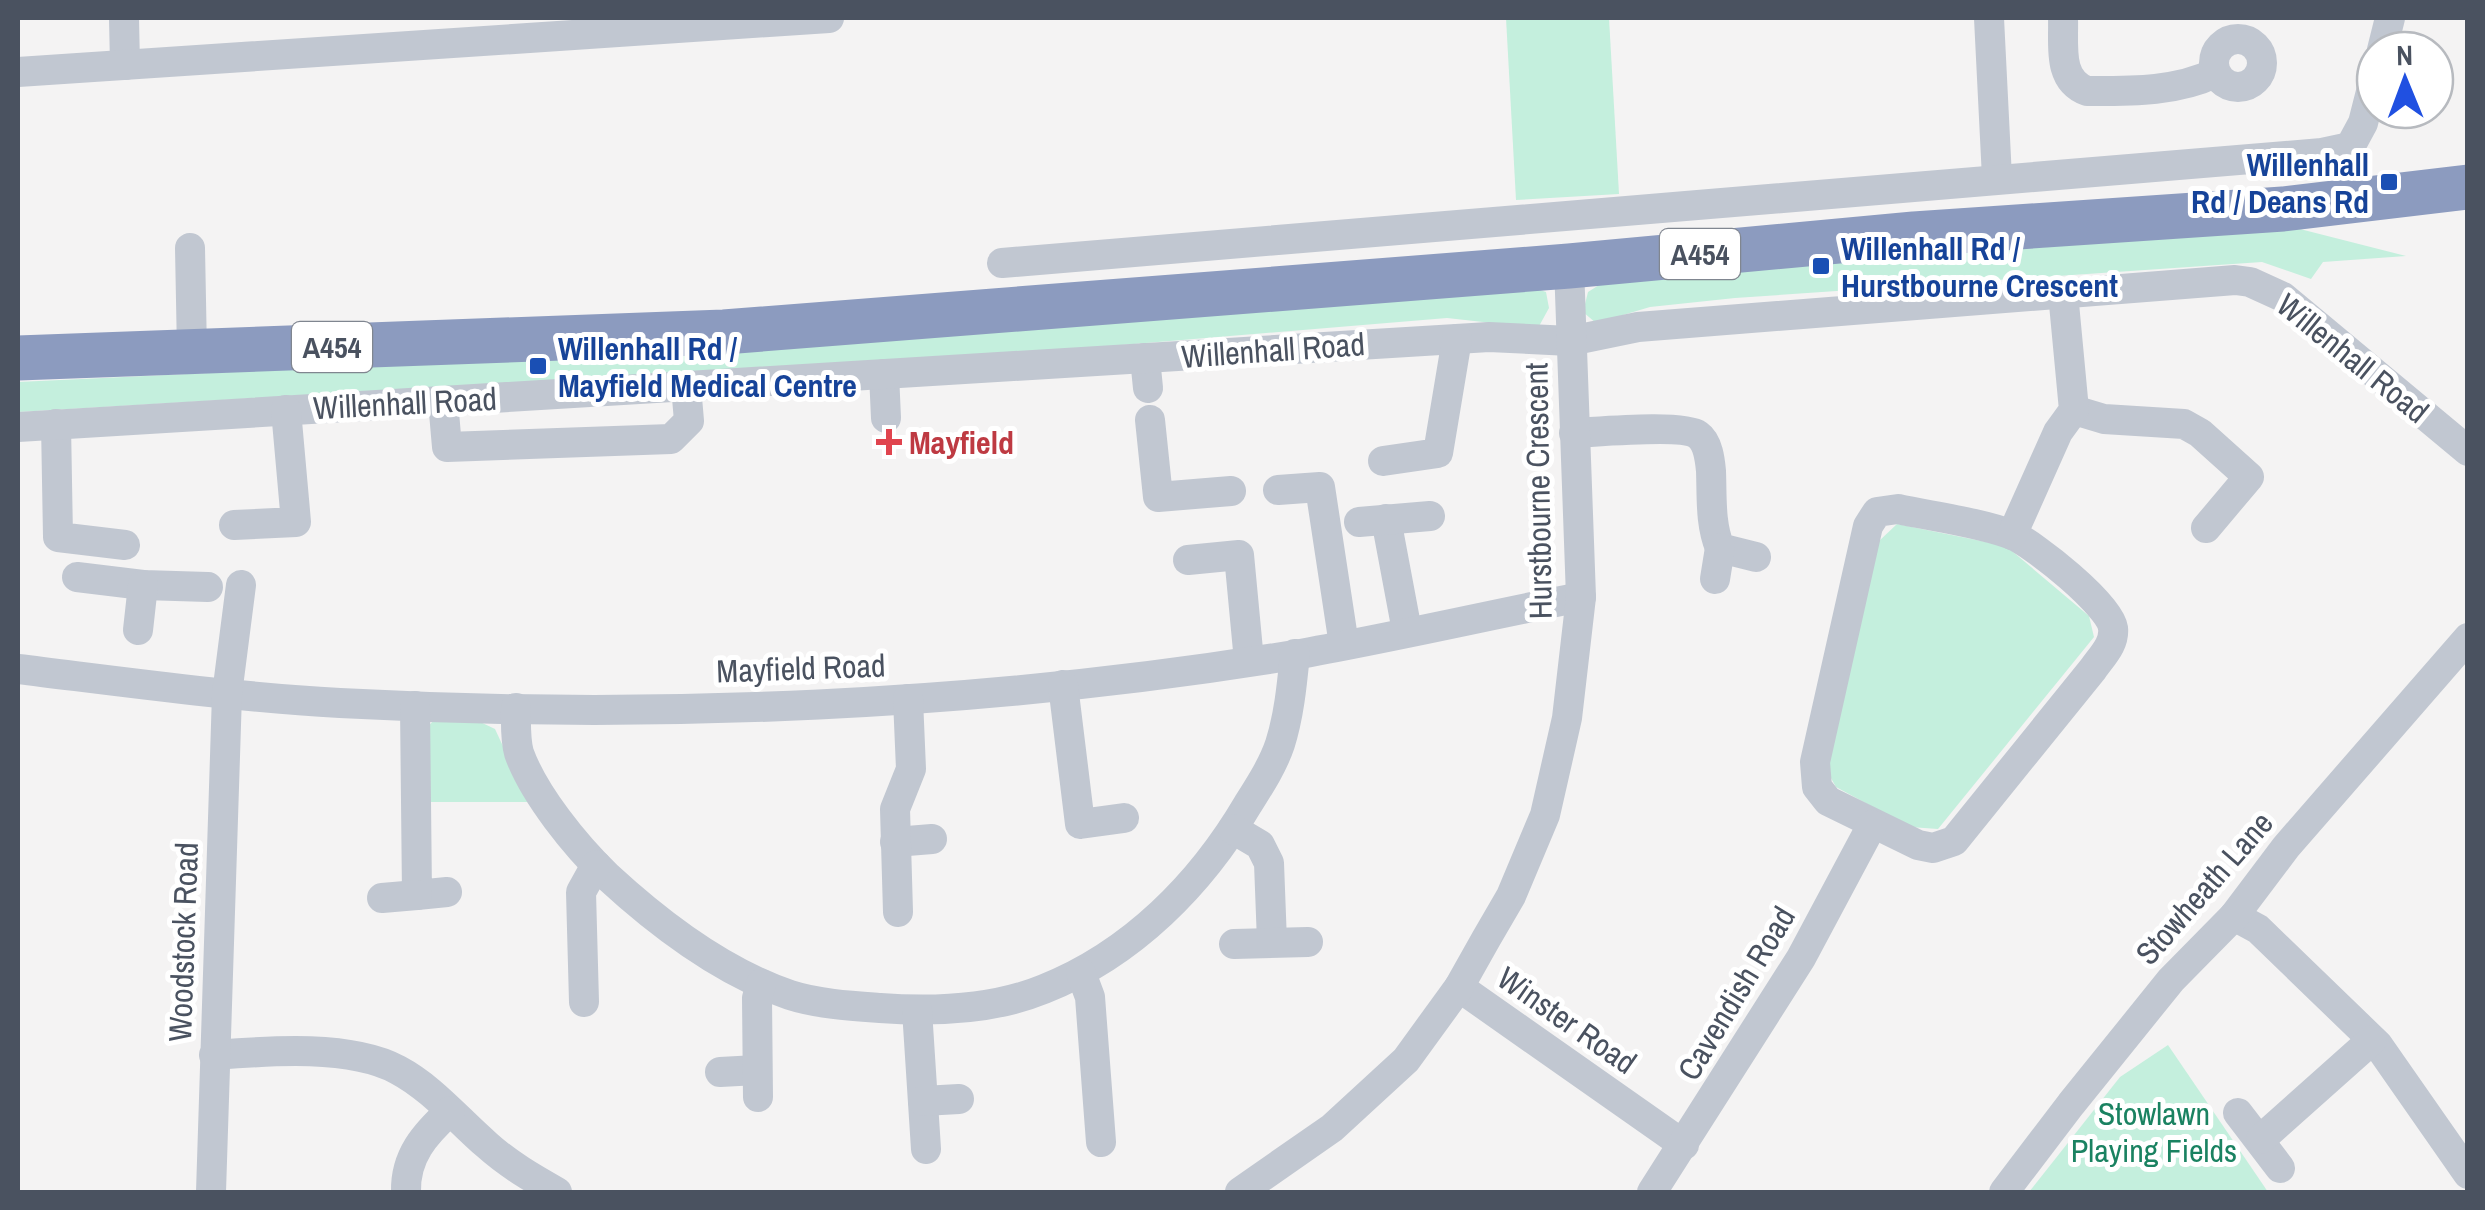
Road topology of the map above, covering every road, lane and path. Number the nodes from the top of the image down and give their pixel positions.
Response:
1 (124, 18) edge
2 (829, 18) edge
3 (1990, 18) edge
4 (2062, 18) edge
5 (625, 24) edge
6 (125, 65) junction
7 (18, 72) edge
8 (2215, 74) dead end
9 (2359, 130) edge
10 (1996, 178) junction
11 (2468, 187) edge
12 (2283, 208) junction
13 (2468, 217) edge
14 (190, 248) dead end
15 (1088, 256) junction
16 (1002, 263) dead end
17 (1569, 266) junction
18 (2064, 293) junction
19 (1092, 304) junction
20 (1457, 338) junction
21 (1570, 341) junction
22 (192, 352) junction
23 (18, 358) edge
24 (884, 374) junction
25 (686, 386) junction
26 (443, 401) junction
27 (286, 410) junction
28 (2074, 410) junction
29 (886, 418) dead end
30 (1150, 420) dead end
31 (56, 424) junction
32 (18, 427) edge
33 (1574, 433) junction
34 (2468, 452) edge
35 (1383, 460) dead end
36 (1278, 490) dead end
37 (1231, 491) dead end
38 (1430, 516) dead end
39 (234, 526) dead end
40 (2206, 528) dead end
41 (2012, 535) junction
42 (125, 545) dead end
43 (1756, 557) dead end
44 (1188, 560) dead end
45 (77, 577) dead end
46 (241, 584) dead end
47 (143, 585) junction
48 (208, 587) dead end
49 (1581, 597) junction
50 (1407, 631) junction
51 (2468, 638) edge
52 (1344, 644) junction
53 (1296, 654) junction
54 (1249, 661) junction
55 (18, 669) edge
56 (132, 684) junction
57 (1063, 685) junction
58 (227, 694) junction
59 (908, 699) junction
60 (414, 706) junction
61 (516, 708) junction
62 (1124, 818) dead end
63 (1872, 825) junction
64 (1233, 829) junction
65 (932, 839) dead end
66 (895, 842) junction
67 (596, 865) junction
68 (382, 898) dead end
69 (898, 912) dead end
70 (2234, 916) junction
71 (1272, 942) junction
72 (1308, 942) dead end
73 (1234, 944) dead end
74 (1081, 973) junction
75 (761, 984) junction
76 (1459, 986) junction
77 (584, 1002) dead end
78 (916, 1010) junction
79 (2372, 1040) junction
80 (214, 1054) junction
81 (720, 1072) dead end
82 (959, 1099) dead end
83 (923, 1101) junction
84 (450, 1111) junction
85 (2238, 1113) dead end
86 (2261, 1139) junction
87 (1101, 1142) dead end
88 (1684, 1145) junction
89 (926, 1149) dead end
90 (2280, 1168) dead end
91 (2468, 1174) edge
92 (212, 1192) edge
93 (406, 1192) edge
94 (557, 1192) edge
95 (1240, 1192) edge
96 (1652, 1192) edge
97 (2004, 1192) edge

1 - 6 street
2 - 5 street
3 - 10 street
4 - 8 street
5 - 6 street
6 - 7 street
9 - 10 street
10 - 15 street
11 - 12 highway, Willenhall Road / A454
12 - 13 highway, Willenhall Road / A454
12 - 17 highway, Willenhall Road / A454
14 - 22 street
15 - 16 street
15 - 19 street
17 - 19 highway, Willenhall Road / A454
17 - 21 street, Hurstbourne Crescent
18 - 21 street, Willenhall Road
18 - 28 street
18 - 34 street, Willenhall Road
19 - 22 highway, Willenhall Road / A454
20 - 21 street, Willenhall Road
20 - 24 street, Willenhall Road
20 - 35 street
21 - 33 street, Hurstbourne Crescent
22 - 23 highway, Willenhall Road / A454
24 - 25 street, Willenhall Road
24 - 29 street
25 - 26 street, Willenhall Road
25 - 26 street
26 - 27 street, Willenhall Road
27 - 31 street, Willenhall Road
27 - 39 street
28 - 40 street
28 - 41 street
30 - 37 street
31 - 32 street, Willenhall Road
31 - 42 street
33 - 43 street
33 - 49 street, Hurstbourne Crescent
36 - 52 street
38 - 50 street
41 - 63 street
41 - 63 street
44 - 54 street
45 - 47 street
46 - 58 street, Woodstock Road
47 - 48 street
47 - 56 street
49 - 50 street, Mayfield Road
49 - 76 street, Hurstbourne Crescent
50 - 52 street, Mayfield Road
51 - 70 street, Stowheath Lane
52 - 53 street, Mayfield Road
53 - 54 street, Mayfield Road
53 - 64 street
54 - 57 street, Mayfield Road
55 - 56 street, Mayfield Road
56 - 58 street, Mayfield Road
57 - 59 street, Mayfield Road
57 - 62 street
58 - 60 street, Mayfield Road
58 - 80 street, Woodstock Road
59 - 61 street, Mayfield Road
59 - 66 street
60 - 61 street, Mayfield Road
60 - 68 street
61 - 67 street
63 - 88 street, Cavendish Road
64 - 71 street
64 - 74 street
65 - 66 street
66 - 69 street
67 - 75 street
67 - 77 street
70 - 79 street
70 - 97 street, Stowheath Lane
71 - 72 street
71 - 73 street
74 - 78 street
74 - 87 street
75 - 78 street
75 - 81 street
76 - 88 street, Winster Road
76 - 95 street, Hurstbourne Crescent
78 - 83 street
79 - 86 street
79 - 91 street
80 - 84 street
80 - 92 street, Woodstock Road
82 - 83 street
83 - 89 street
84 - 93 street
84 - 94 street
85 - 86 street
86 - 90 street
88 - 96 street, Cavendish Road

